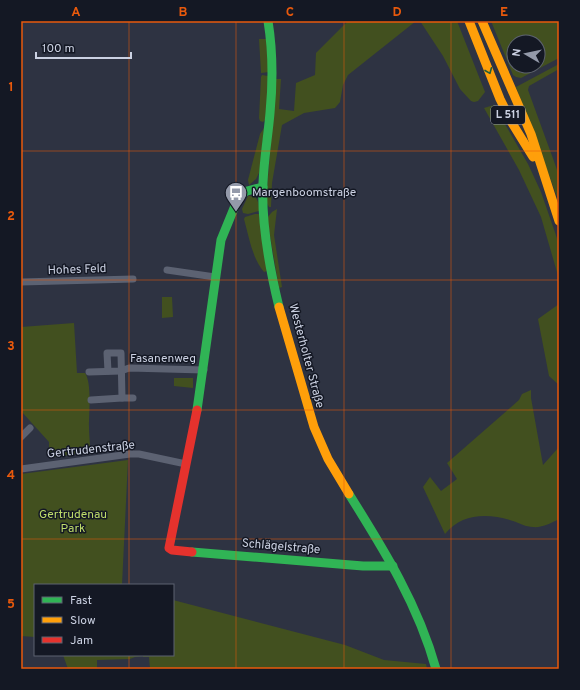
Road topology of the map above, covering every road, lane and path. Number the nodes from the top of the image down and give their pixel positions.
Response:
1 (268, 21) edge
2 (469, 21) edge
3 (482, 21) edge
4 (262, 187) junction
5 (549, 191) junction
6 (559, 221) edge
7 (167, 270) dead end
8 (215, 277) junction
9 (133, 279) dead end
10 (21, 282) edge
11 (121, 370) junction
12 (204, 370) junction
13 (108, 371) junction
14 (90, 372) dead end
15 (122, 398) junction
16 (133, 398) dead end
17 (91, 400) dead end
18 (30, 428) dead end
19 (21, 437) edge
20 (186, 464) junction
21 (21, 469) edge
22 (393, 566) junction
23 (436, 669) edge

1 - 4 main road, Westerholter Straße
2 -> 5 main road, L 511
3 - 5 main road, L 511
4 - 8 main road
4 - 22 main road, Westerholter Straße
5 - 6 main road, L 511
7 - 8 street
8 - 12 main road
9 - 10 street, Hohes Feld
11 - 12 street, Fasanenweg
11 - 13 street, Fasanenweg
11 - 13 street, Fasanenweg
11 - 15 street, Fasanenweg
12 - 20 main road
13 - 14 street, Fasanenweg
15 - 16 street
15 - 17 street
18 - 19 street
20 - 21 street, Gertrudenstraße
20 - 22 main road, Schlägelstraße
22 - 23 main road, Westerholter Straße

